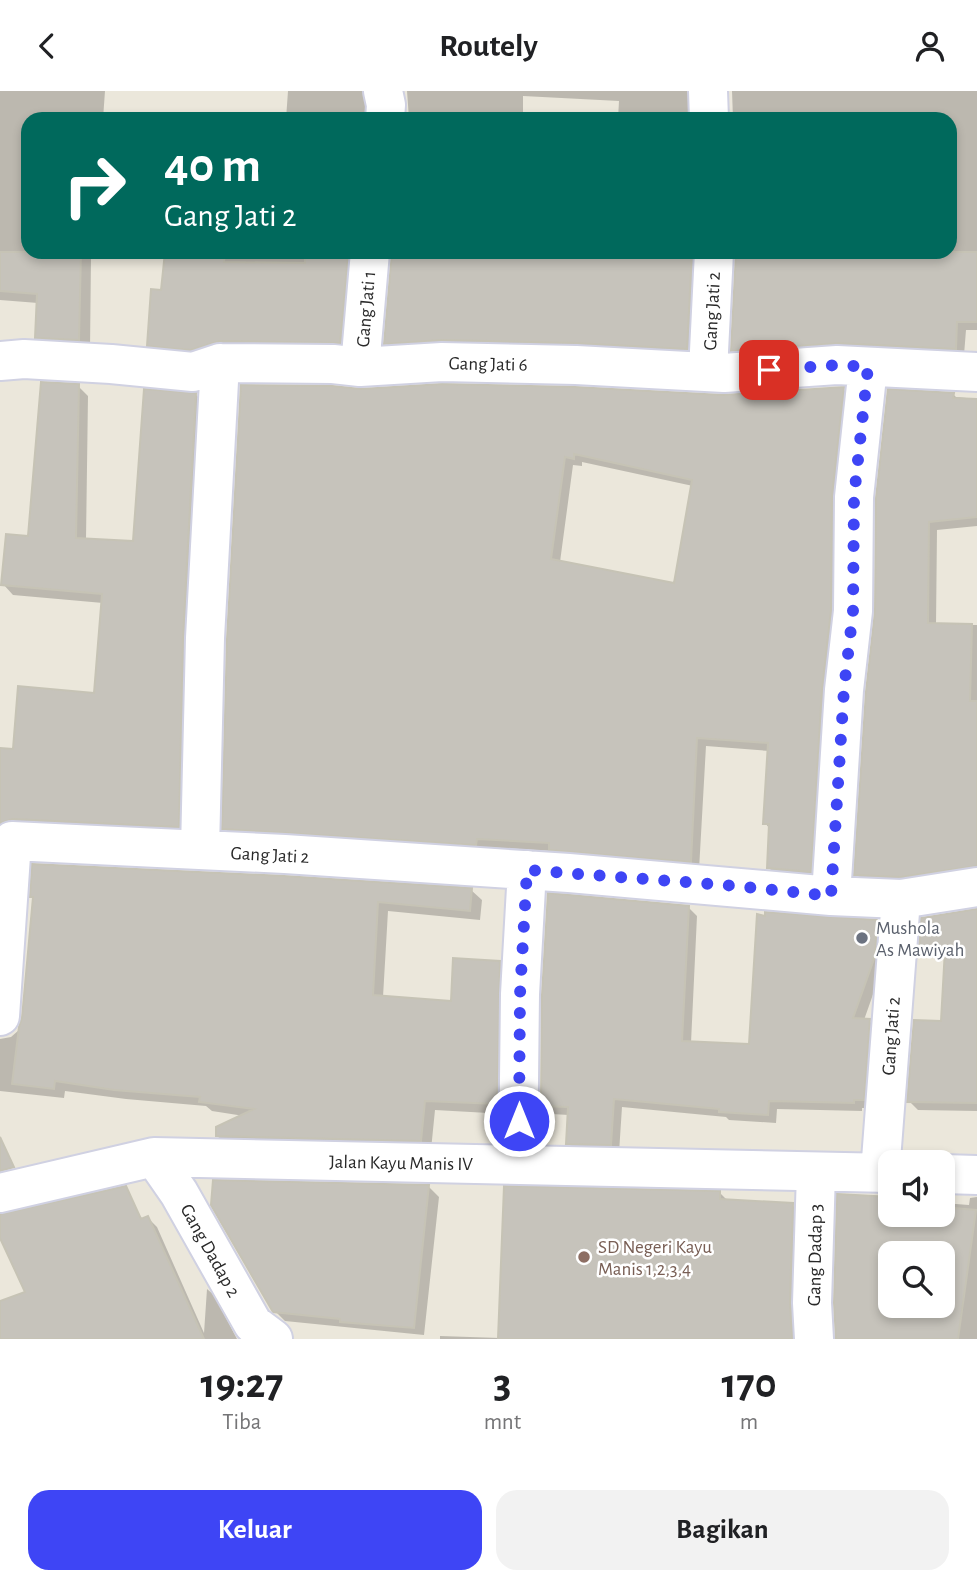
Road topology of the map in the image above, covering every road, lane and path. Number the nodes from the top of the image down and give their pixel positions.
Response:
1 (383, 91) edge
2 (708, 91) edge
3 (386, 112) edge
4 (709, 112) edge
5 (369, 259) edge
6 (714, 259) edge
7 (0, 361) edge
8 (220, 363) junction
9 (360, 366) junction
10 (868, 367) junction
11 (708, 371) junction
12 (977, 372) edge
13 (200, 850) junction
14 (527, 870) junction
15 (977, 887) edge
16 (831, 896) junction
17 (901, 899) junction
18 (0, 1016) edge
19 (886, 1150) edge
20 (153, 1157) junction
21 (518, 1165) junction
22 (816, 1172) junction
23 (878, 1173) edge
24 (955, 1174) edge
25 (977, 1175) edge
26 (0, 1193) edge
27 (274, 1339) edge
28 (814, 1339) edge

1 - 3 street
2 - 4 street
5 - 9 street, Gang Jati 1
6 - 11 street, Gang Jati 2
7 - 8 street, Gang Jati 6
8 - 9 street, Gang Jati 6
8 - 13 street
9 - 11 street, Gang Jati 6
10 - 11 street, Gang Jati 6
10 - 12 street, Gang Jati 6
10 - 16 street
13 - 14 street, Gang Jati 2
13 - 18 street, Gang Jati 2
14 - 16 street, Gang Jati 2
14 - 21 street
15 - 17 street, Gang Jati 2
16 - 17 street, Gang Jati 2
17 - 19 street, Gang Jati 2
20 - 21 street, Jalan Kayu Manis IV
20 - 26 street, Jalan Kayu Manis IV
20 - 27 street, Gang Dadap 2
21 - 22 street, Jalan Kayu Manis IV
22 - 23 street, Jalan Kayu Manis IV
22 - 28 street, Gang Dadap 3
24 - 25 street

